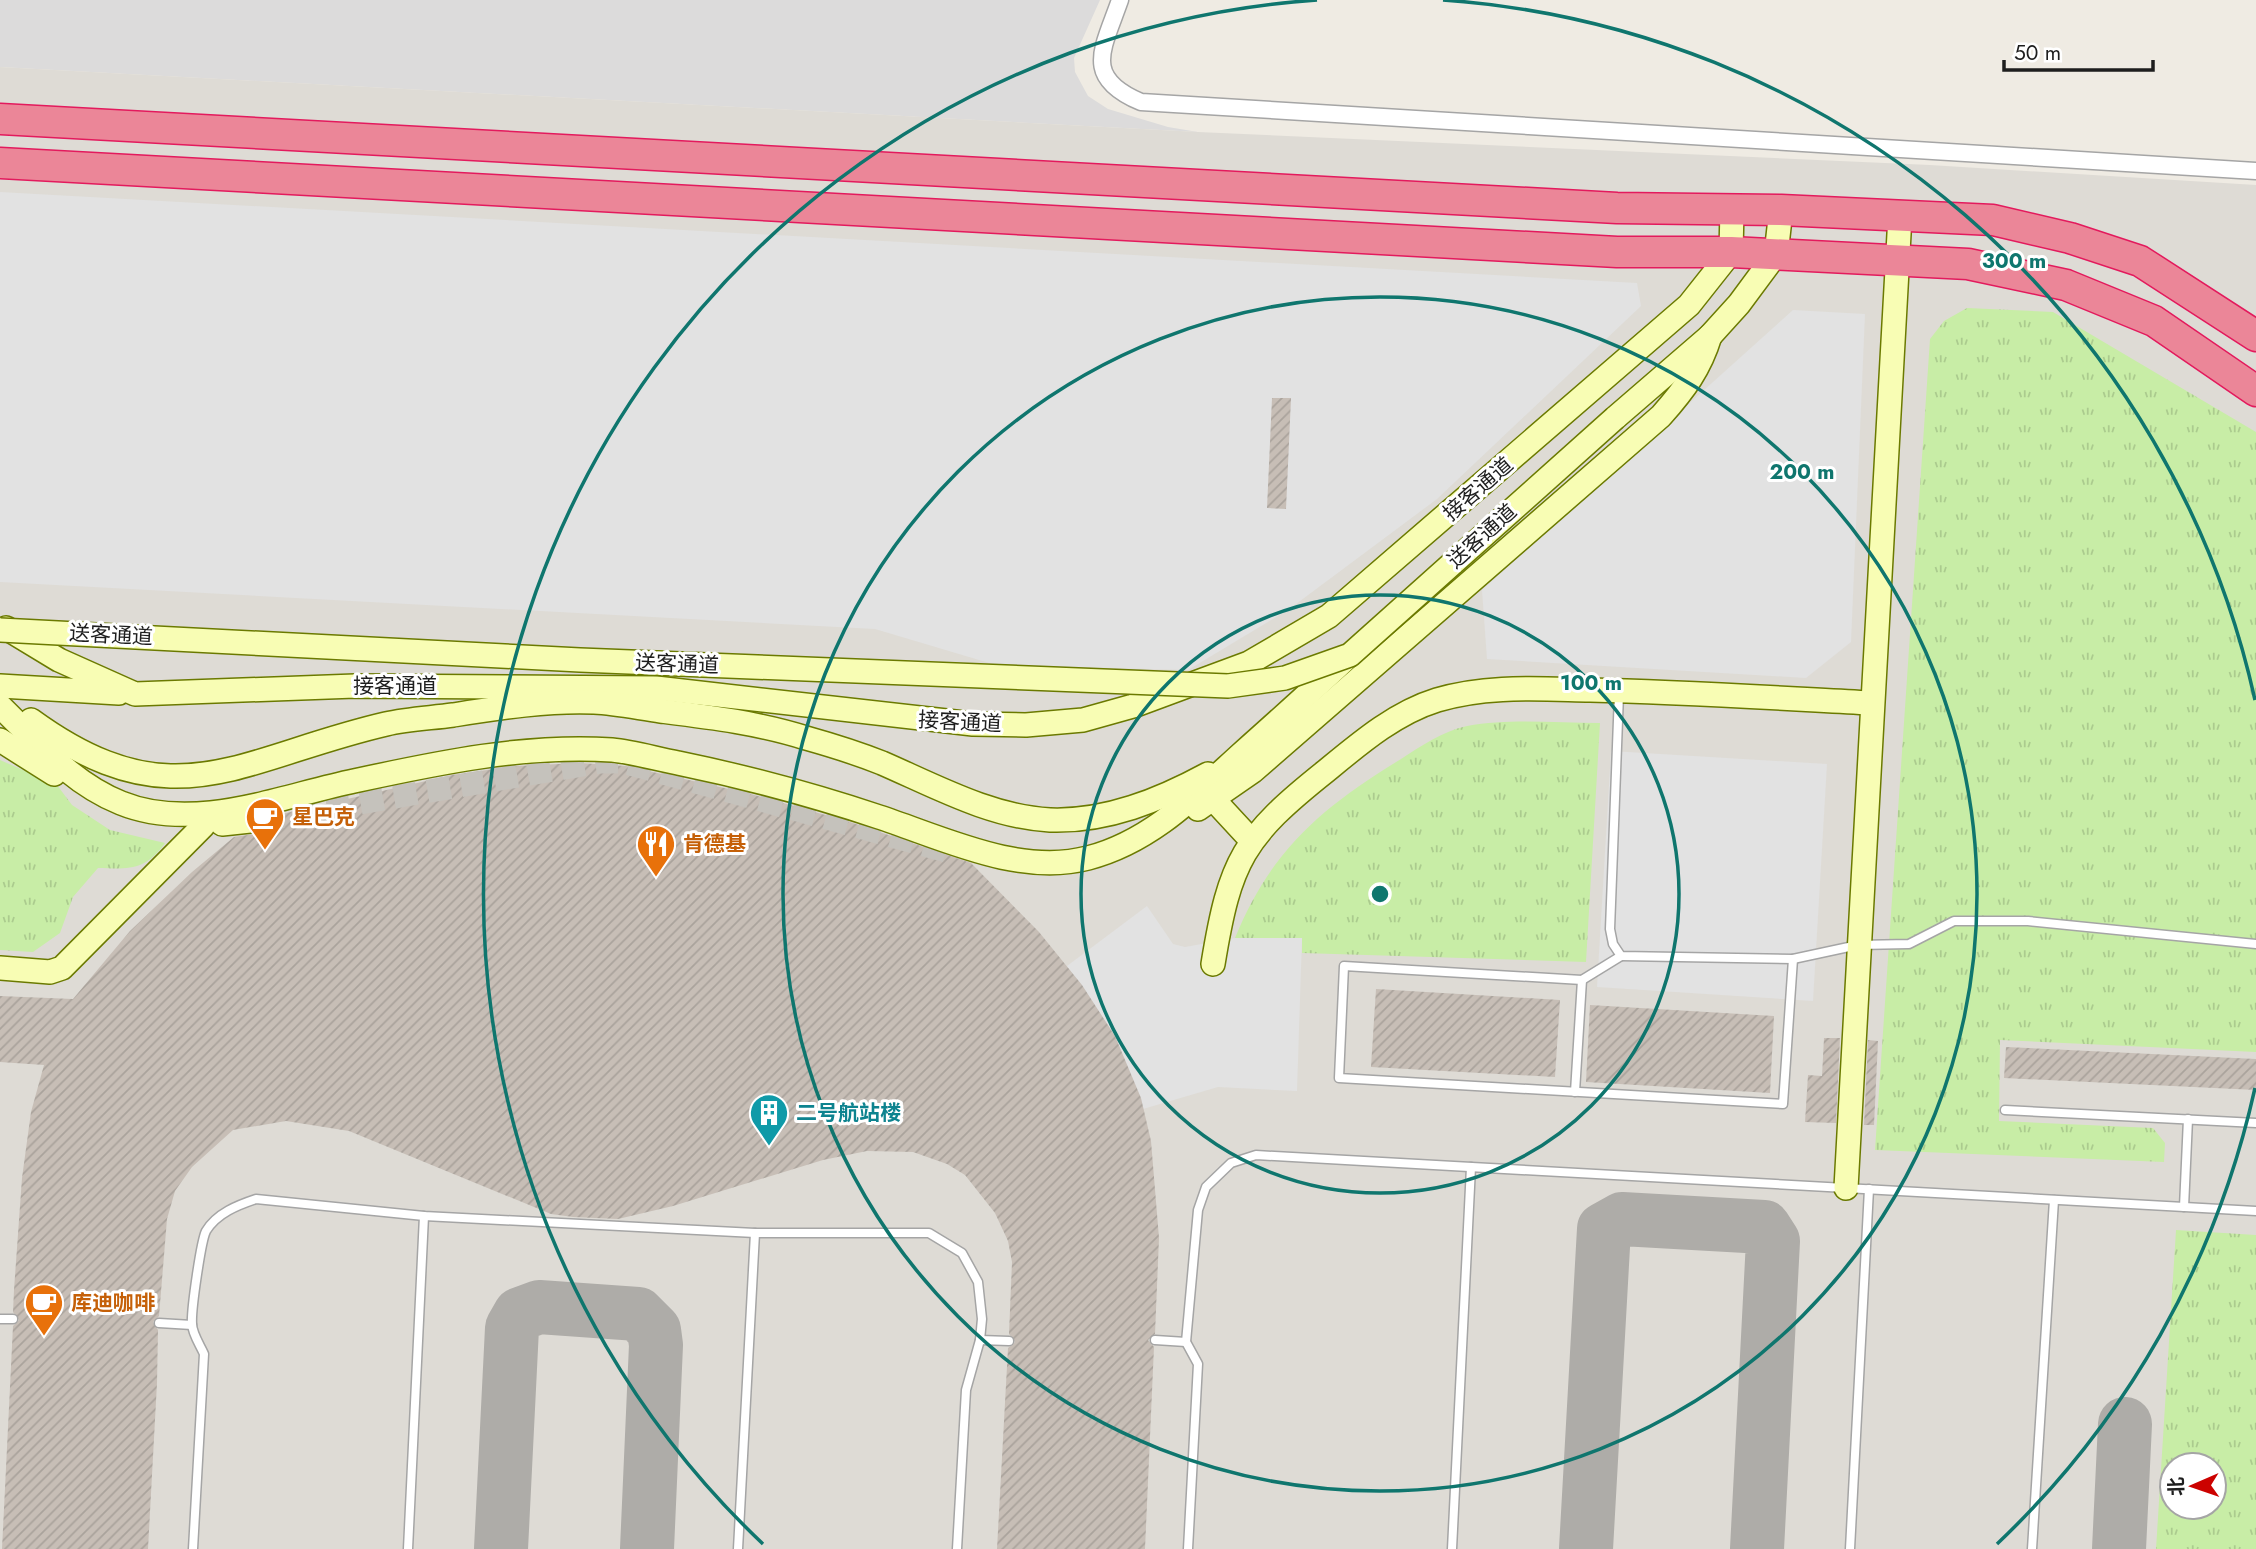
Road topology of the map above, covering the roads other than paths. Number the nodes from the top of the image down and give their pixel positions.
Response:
1 (1120, 0) edge
2 (0, 119) edge
3 (0, 163) edge
4 (2256, 171) edge
5 (1732, 209) junction
6 (1781, 210) junction
7 (1900, 216) junction
8 (1731, 252) junction
9 (1776, 254) junction
10 (1897, 261) junction
11 (2256, 335) edge
12 (1710, 336) junction
13 (2256, 391) edge
14 (0, 627) edge
15 (1350, 655) junction
16 (0, 686) edge
17 (1619, 691) junction
18 (135, 694) junction
19 (0, 697) edge
20 (1871, 703) junction
21 (0, 706) edge
22 (0, 740) edge
23 (1236, 759) junction
24 (1214, 800) junction
25 (260, 820) tunnel mouth
26 (203, 826) junction
27 (1251, 840) junction
28 (960, 855) tunnel mouth
29 (1858, 944) junction
30 (2256, 944) edge
31 (1621, 956) junction
32 (1793, 959) junction
33 (1213, 964) dead end
34 (0, 968) edge
35 (1582, 980) junction
36 (1575, 1092) junction
37 (2005, 1111) dead end
38 (2188, 1119) junction
39 (2256, 1123) edge
40 (1471, 1167) junction
41 (1857, 1189) junction
42 (2054, 1200) junction
43 (2184, 1207) junction
44 (2256, 1211) edge
45 (424, 1216) junction
46 (755, 1233) junction
47 (0, 1319) edge
48 (13, 1319) dead end
49 (159, 1323) dead end
50 (192, 1325) junction
51 (1154, 1339) dead end
52 (980, 1340) junction
53 (1009, 1341) dead end
54 (1186, 1342) junction
55 (193, 1549) edge
56 (408, 1549) edge
57 (738, 1549) edge
58 (957, 1549) edge
59 (1188, 1549) edge
60 (1452, 1549) edge
61 (1850, 1549) edge
62 (2032, 1549) edge

1 - 4 street
2 - 5 highway
3 - 8 highway
5 - 6 highway
5 - 8 main road
6 - 7 highway
6 - 9 main road
7 - 10 main road
7 - 11 highway
8 - 9 highway
8 - 18 main road, 接客通道
9 - 10 highway
9 - 12 main road
10 - 13 highway
10 - 20 main road
12 - 15 main road, 送客通道, bridge
12 - 24 main road
14 - 15 main road, 送客通道, bridge
14 - 18 main road, 接客通道
15 - 23 main road, 送客通道
16 - 18 main road
17 - 20 main road
17 - 27 main road
17 - 31 lane
19 - 23 main road, 送客通道
20 - 29 main road
21 - 23 main road, 送客通道
22 - 26 main road
24 - 27 main road
24 - 28 main road
25 - 26 main road
26 - 34 main road
27 - 33 main road
29 - 30 lane
29 - 32 lane
29 - 41 main road
31 - 32 lane
31 - 35 lane
32 - 36 lane
35 - 36 lane
35 - 36 lane
37 - 38 lane
38 - 39 lane
38 - 43 lane
40 - 41 lane
40 - 54 lane
40 - 60 lane
41 - 42 lane
41 - 61 lane
42 - 43 lane
42 - 62 lane
43 - 44 lane
45 - 46 lane
45 - 50 lane
45 - 56 lane
46 - 52 lane
46 - 57 lane
47 - 48 lane
49 - 50 lane
50 - 55 lane
51 - 54 lane
52 - 53 lane
52 - 58 lane
54 - 59 lane

